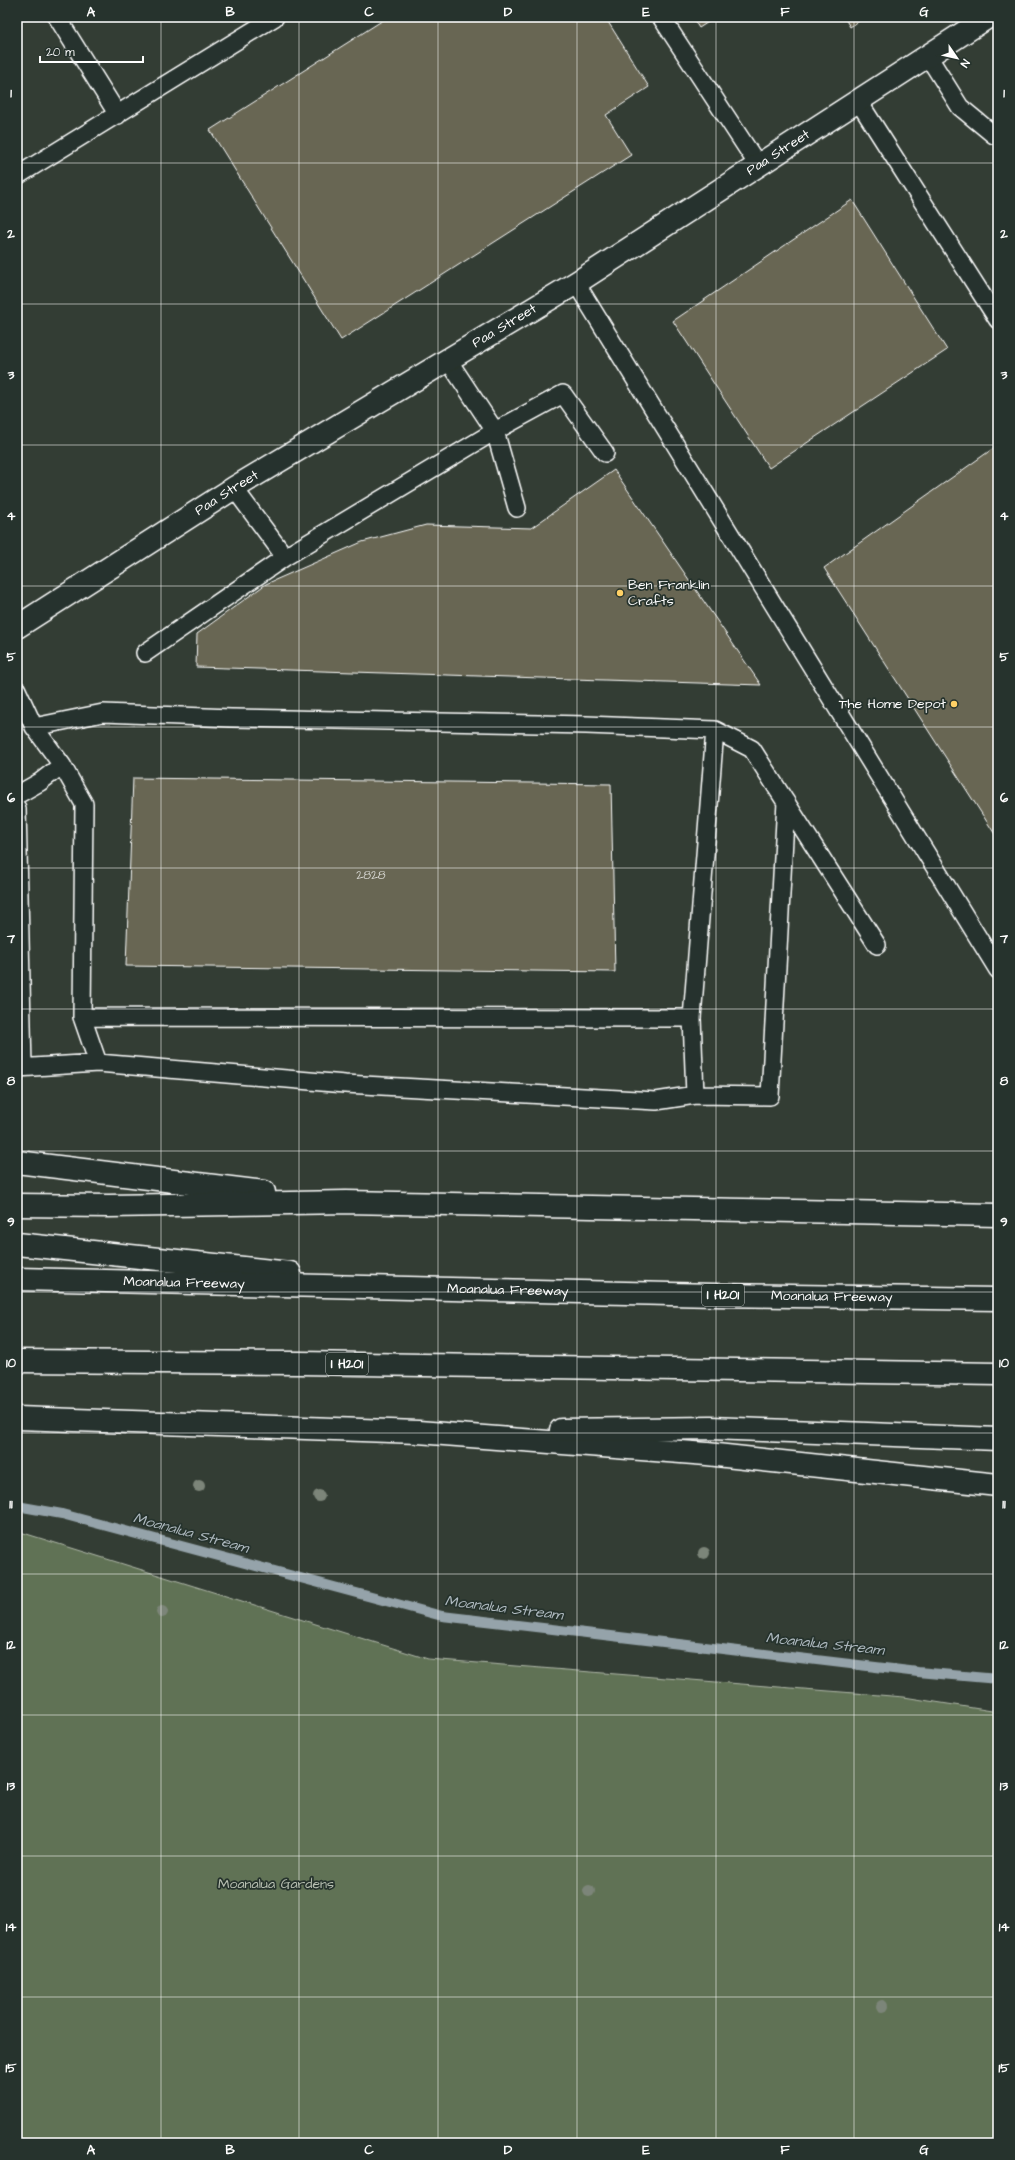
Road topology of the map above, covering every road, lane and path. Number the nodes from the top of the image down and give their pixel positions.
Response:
1 (57, 17) edge
2 (275, 17) edge
3 (661, 17) edge
4 (988, 17) edge
5 (928, 56) junction
6 (859, 102) junction
7 (118, 115) junction
8 (997, 136) edge
9 (758, 165) junction
10 (17, 176) edge
11 (576, 283) junction
12 (998, 320) edge
13 (448, 360) junction
14 (495, 431) junction
15 (605, 453) dead end
16 (234, 488) junction
17 (517, 508) dead end
18 (285, 557) junction
19 (17, 627) edge
20 (145, 653) dead end
21 (17, 690) edge
22 (34, 726) junction
23 (715, 730) junction
24 (62, 765) junction
25 (17, 795) edge
26 (786, 802) junction
27 (17, 808) edge
28 (877, 945) dead end
29 (998, 970) edge
30 (82, 1017) junction
31 (692, 1018) junction
32 (98, 1063) junction
33 (20, 1068) edge
34 (695, 1095) junction
35 (17, 1162) edge
36 (346, 1202) junction
37 (17, 1205) edge
38 (998, 1215) edge
39 (17, 1244) edge
40 (17, 1279) edge
41 (449, 1289) junction
42 (998, 1299) edge
43 (17, 1361) edge
44 (998, 1374) edge
45 (20, 1418) edge
46 (418, 1432) junction
47 (998, 1439) edge
48 (998, 1485) edge

1 - 7 lane
2 - 7 lane
3 - 9 lane
4 - 5 main road, Paa Street
5 - 6 main road, Paa Street
5 - 8 lane
6 - 9 main road, Paa Street
6 - 12 lane
7 - 10 lane
9 - 11 main road, Paa Street
11 - 13 main road, Paa Street
11 - 29 lane
13 - 14 lane
13 - 16 main road, Paa Street
14 - 15 lane
14 - 17 lane
14 - 18 lane
16 - 18 lane
16 - 19 main road, Paa Street
18 - 20 lane
21 - 22 lane
22 - 23 lane
22 - 24 lane
23 - 26 lane
23 - 31 lane
24 - 25 lane
24 - 30 lane
26 - 28 lane
26 - 34 lane
27 - 33 lane
30 - 31 lane
30 - 32 lane
31 - 34 lane
32 - 33 lane
32 - 34 lane
35 - 36 main road
36 - 37 main road
36 - 38 main road
39 - 41 main road
40 - 41 main road, Moanalua Freeway / I H201
41 - 42 main road, Moanalua Freeway / I H201
43 - 44 main road, I H201
45 - 46 main road
46 - 47 main road
46 - 48 main road

